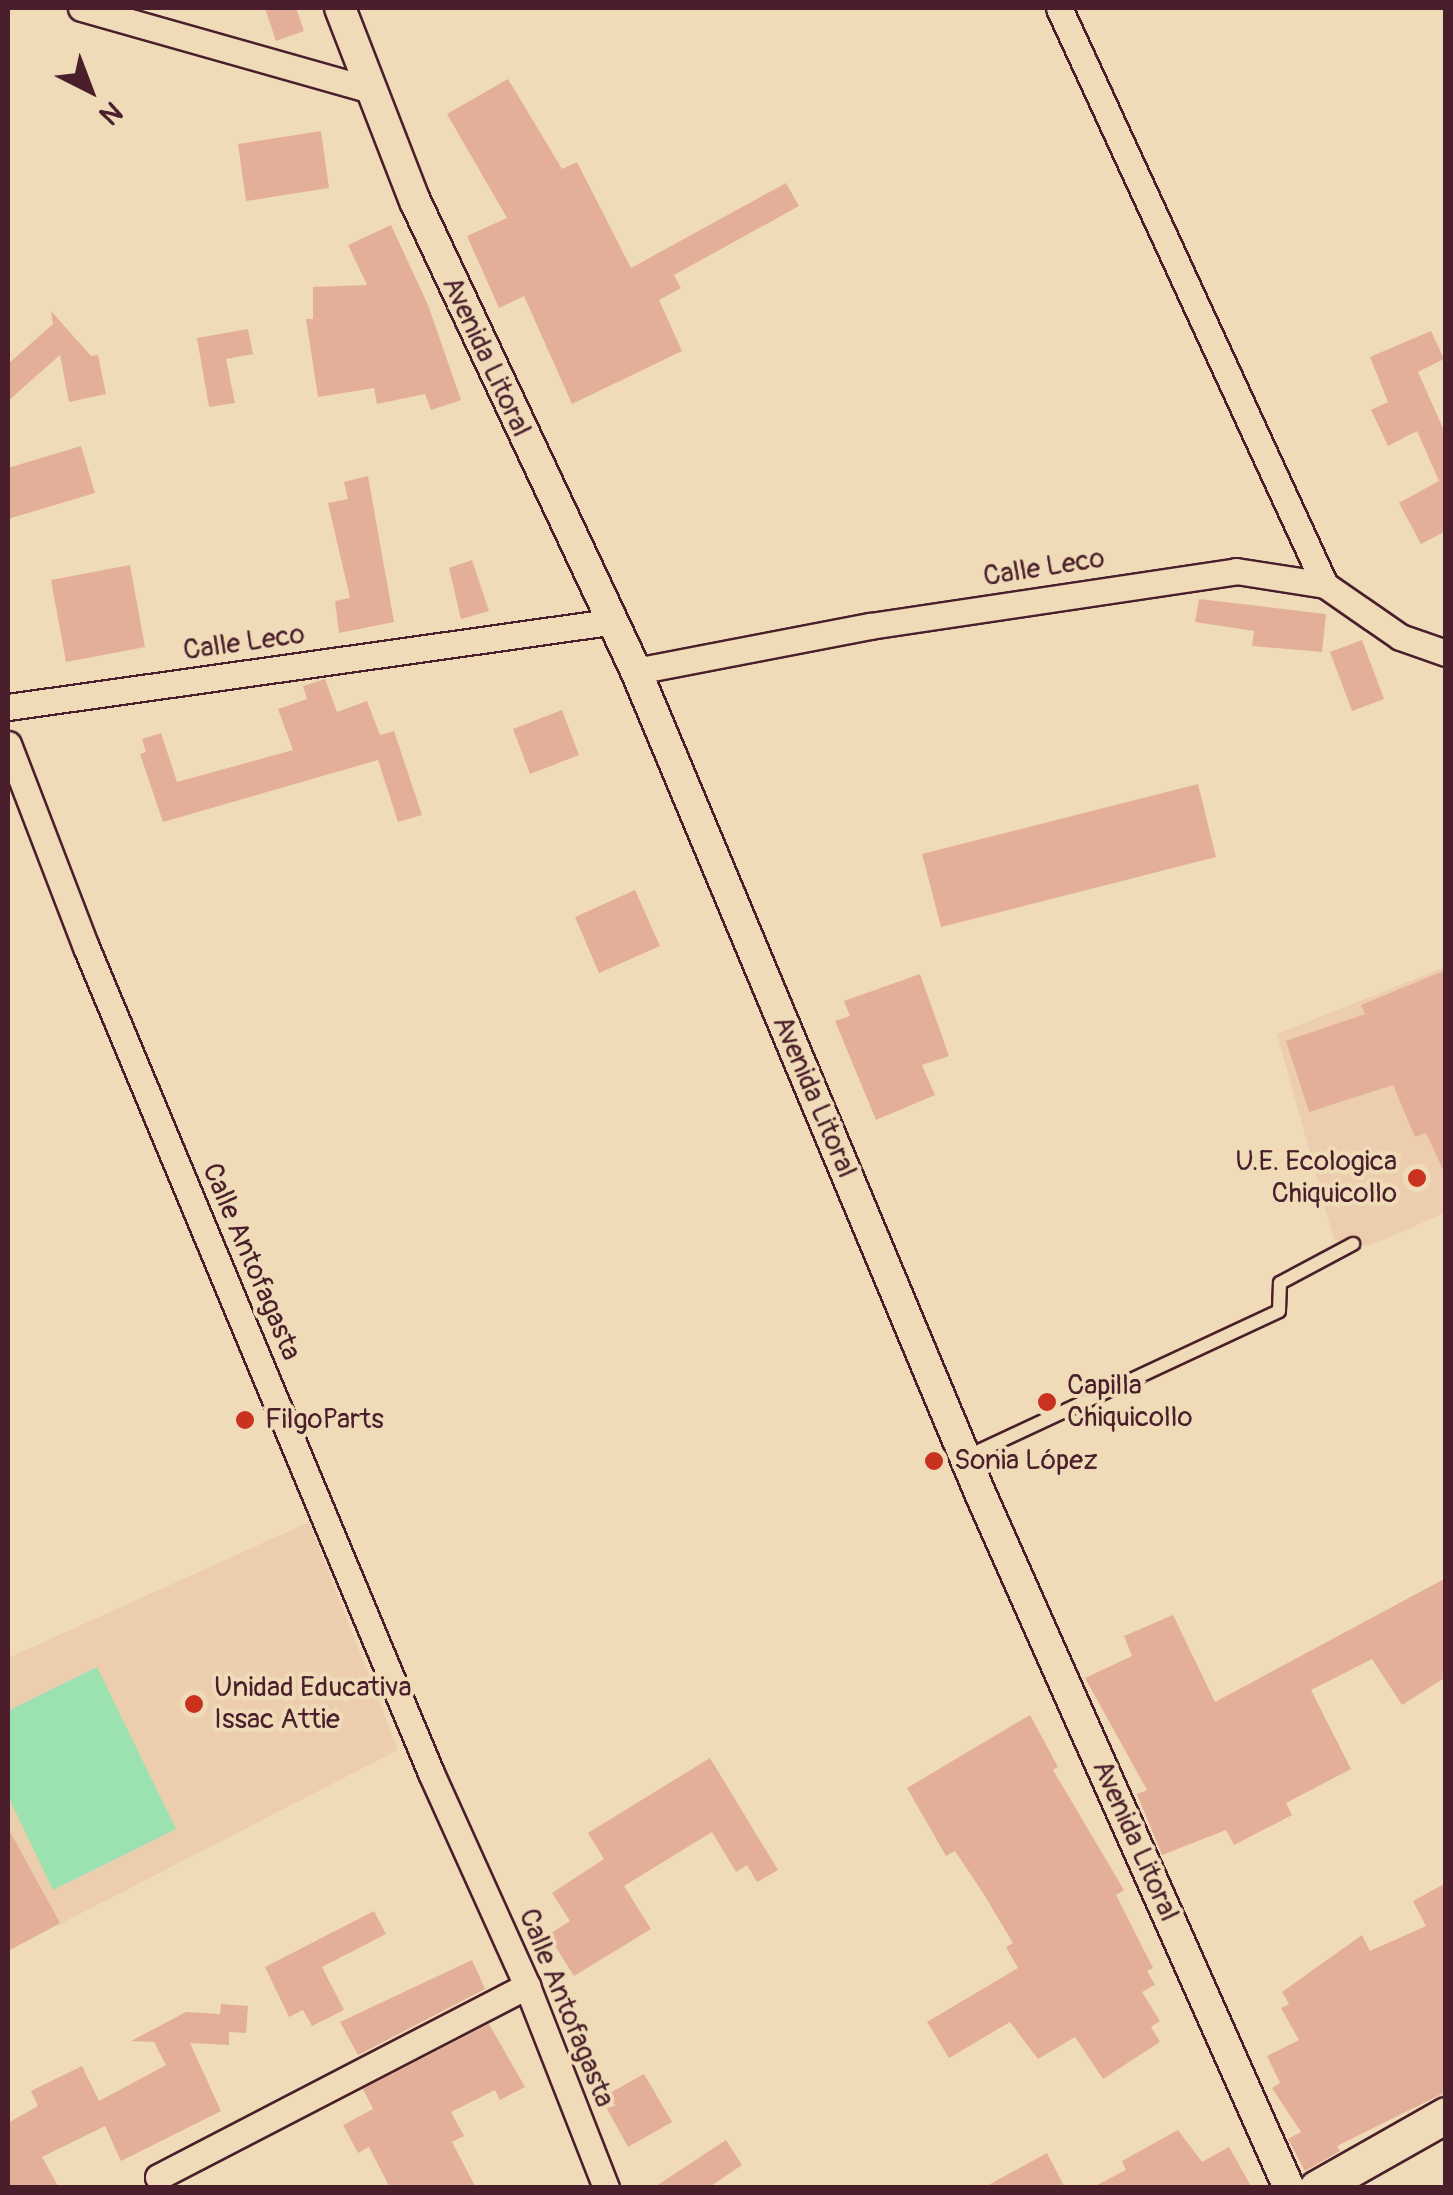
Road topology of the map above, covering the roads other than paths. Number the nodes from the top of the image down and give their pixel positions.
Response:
1 (81, 8) edge
2 (340, 8) edge
3 (1059, 8) edge
4 (368, 90) junction
5 (1324, 585) junction
6 (608, 622) junction
7 (1446, 654) edge
8 (636, 671) junction
9 (8, 707) edge
10 (8, 744) edge
11 (1353, 1244) dead end
12 (966, 1457) junction
13 (527, 1986) junction
14 (1446, 2115) edge
15 (158, 2177) dead end
16 (606, 2188) edge
17 (1289, 2188) edge
18 (1317, 2188) edge

1 - 4 street
2 - 4 street, Avenida Litoral
3 - 5 street
4 - 6 street, Avenida Litoral
5 - 7 street, Calle Leco
5 - 8 street, Calle Leco
6 - 8 street, Avenida Litoral
6 - 9 street, Calle Leco
8 - 12 street, Avenida Litoral
10 - 13 street, Calle Antofagasta
11 - 12 lane
12 - 17 street, Avenida Litoral
13 - 15 street
13 - 16 street, Calle Antofagasta
14 - 18 main road

